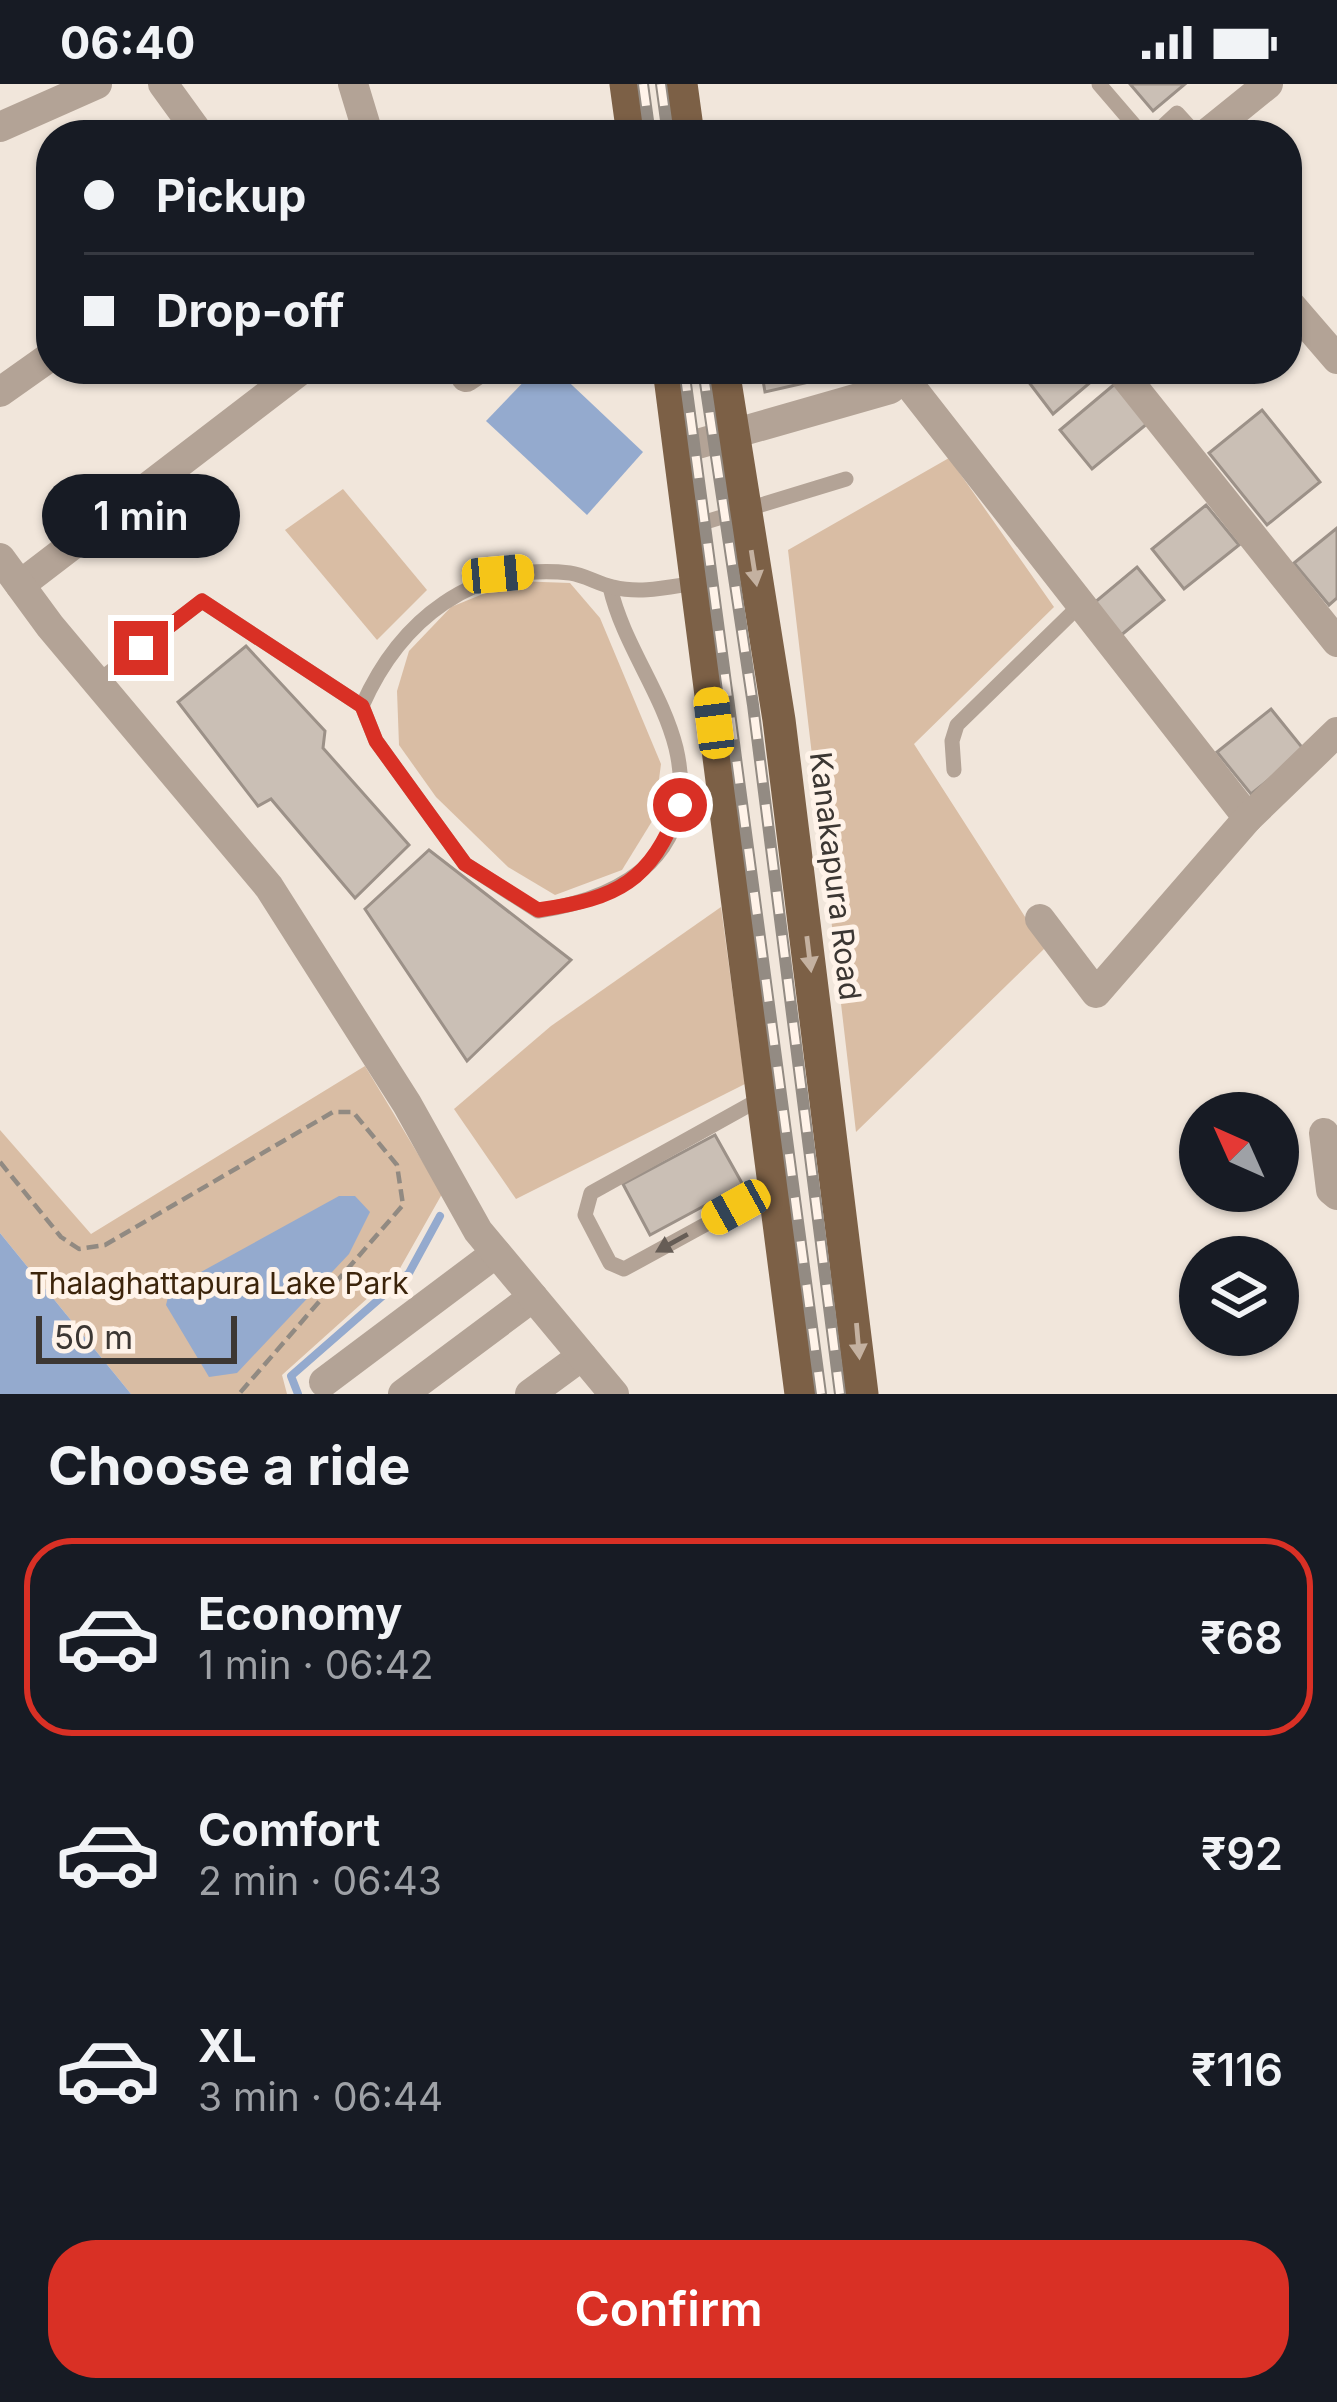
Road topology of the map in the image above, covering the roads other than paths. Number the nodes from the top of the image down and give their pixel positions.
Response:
1 (97, 84) edge
2 (163, 84) edge
3 (353, 84) edge
4 (626, 84) edge
5 (681, 84) edge
6 (1099, 84) edge
7 (1268, 84) edge
8 (189, 120) edge
9 (364, 120) edge
10 (631, 120) edge
11 (686, 120) edge
12 (1130, 120) edge
13 (1221, 120) edge
14 (0, 127) edge
15 (1302, 319) edge
16 (1337, 359) edge
17 (36, 367) edge
18 (282, 384) edge
19 (670, 384) edge
20 (726, 384) edge
21 (897, 384) edge
22 (917, 384) edge
23 (1131, 384) edge
24 (0, 392) edge
25 (733, 434) junction
26 (680, 449) junction
27 (846, 479) dead end
28 (746, 513) junction
29 (689, 527) junction
30 (0, 558) edge
31 (695, 583) junction
32 (20, 585) junction
33 (610, 586) junction
34 (1078, 606) junction
35 (1337, 642) edge
36 (97, 682) junction
37 (362, 706) junction
38 (1337, 732) edge
39 (954, 770) dead end
40 (1248, 818) junction
41 (1040, 919) dead end
42 (763, 1097) junction
43 (1324, 1133) dead end
44 (774, 1187) junction
45 (1337, 1195) edge
46 (496, 1253) junction
47 (533, 1298) junction
48 (582, 1356) junction
49 (324, 1382) dead end
50 (412, 1392) edge
51 (530, 1394) edge
52 (614, 1394) edge
53 (801, 1394) edge
54 (862, 1394) edge

1 - 14 street
2 - 8 street
3 - 9 street
4 - 10 highway
5 - 11 highway
6 - 12 lane
7 - 13 street
15 - 16 street
17 - 24 street
18 - 32 street
19 - 26 highway
20 - 25 highway, Kanakapura Road
21 - 25 street
22 - 34 street
23 - 35 street
25 - 26 street
25 - 28 highway, Kanakapura Road
26 - 29 highway
27 - 28 lane
28 - 29 lane
28 -> 54 highway, Kanakapura Road
29 - 31 highway
30 - 32 street
31 - 33 lane
31 - 42 highway
32 - 36 street
33 - 37 lane
33 - 37 lane
34 - 39 lane
34 - 40 street
36 - 37 lane
36 - 46 street
38 - 40 street
40 - 41 street
42 - 44 highway
44 -> 42 lane
43 - 45 street
44 - 53 highway
46 - 47 street
46 - 49 street
47 - 48 street
47 - 50 street
48 - 51 street
48 - 52 street

